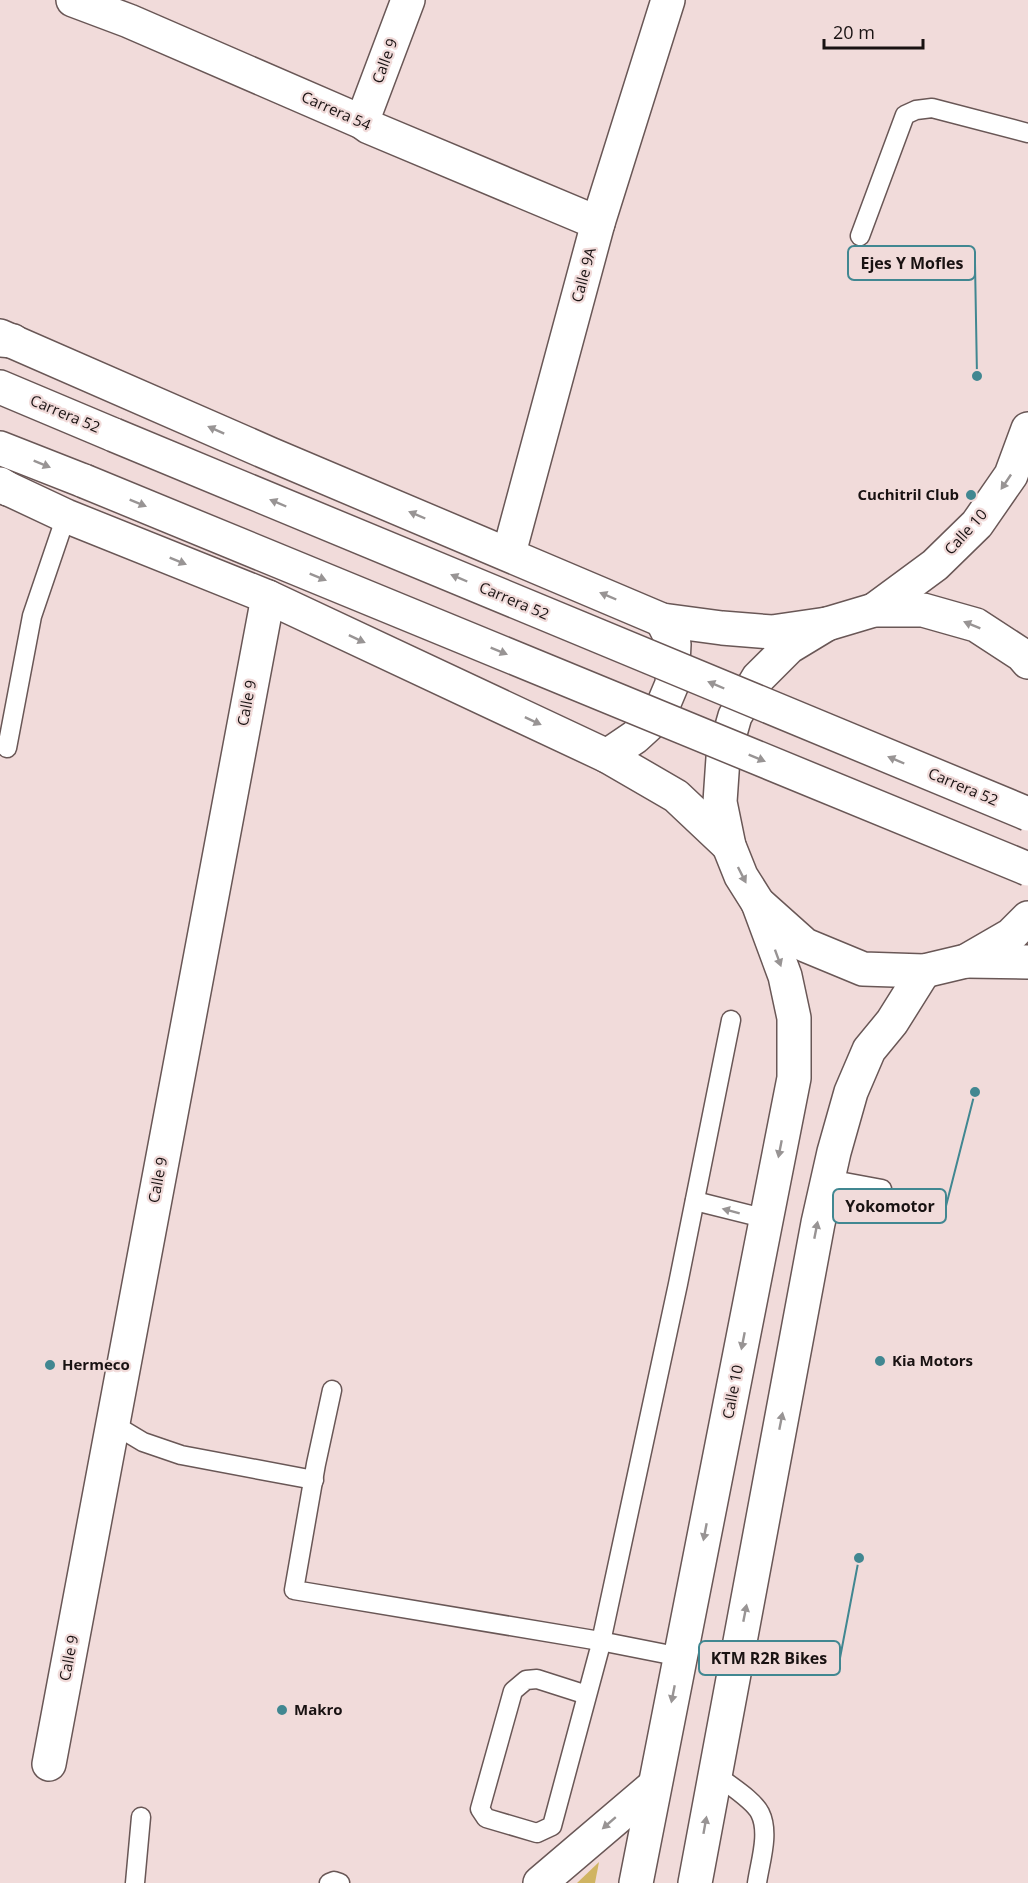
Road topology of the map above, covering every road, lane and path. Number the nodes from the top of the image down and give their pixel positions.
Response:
1 (74, 0) edge
2 (408, 0) edge
3 (668, 0) edge
4 (133, 10) edge
5 (362, 122) junction
6 (1028, 133) edge
7 (598, 223) junction
8 (860, 236) dead end
9 (4, 339) edge
10 (0, 387) edge
11 (1028, 429) edge
12 (0, 448) edge
13 (3, 486) edge
14 (66, 516) junction
15 (509, 554) junction
16 (268, 597) junction
17 (874, 610) junction
18 (662, 620) junction
19 (827, 624) junction
20 (1028, 662) edge
21 (7, 707) edge
22 (7, 748) dead end
23 (607, 756) junction
24 (1028, 814) edge
25 (729, 846) junction
26 (1028, 869) edge
27 (758, 903) junction
28 (1028, 918) edge
29 (966, 961) junction
30 (1028, 962) edge
31 (924, 971) junction
32 (731, 1020) dead end
33 (828, 1179) junction
34 (882, 1189) dead end
35 (695, 1201) junction
36 (767, 1219) junction
37 (332, 1390) dead end
38 (113, 1424) junction
39 (314, 1480) junction
40 (600, 1641) junction
41 (681, 1657) junction
42 (587, 1695) junction
43 (49, 1764) dead end
44 (714, 1773) junction
45 (654, 1786) junction
46 (141, 1817) dead end
47 (135, 1883) edge
48 (329, 1883) edge
49 (340, 1883) edge
50 (540, 1883) edge
51 (636, 1883) edge
52 (695, 1883) edge
53 (757, 1883) edge

1 - 4 main road, Carrera 54
2 - 5 main road, Calle 9
3 - 7 main road, Calle 9A
4 - 5 main road, Carrera 54
5 - 7 main road, Carrera 54
6 - 8 lane
7 - 15 main road, Calle 9A
15 -> 9 main road
24 -> 10 main road, Carrera 52, bridge
11 -> 17 main road, Calle 10
12 -> 26 main road, bridge
13 - 14 main road
14 -> 16 main road
14 - 21 lane
18 -> 15 main road
16 -> 23 main road
16 - 38 main road, Calle 9
17 - 19 main road
20 -> 17 main road
18 - 19 main road
18 - 23 main road
19 - 25 main road
21 - 22 lane
23 - 25 main road
25 -> 27 main road
27 - 31 main road
27 -> 36 main road, Calle 10
28 - 29 main road
29 - 30 main road
29 - 31 main road
31 - 33 main road
32 - 35 lane
33 - 34 lane
44 -> 33 main road
36 -> 35 lane
35 - 40 lane
36 -> 41 main road, Calle 10
37 - 39 lane
38 - 39 lane
38 - 43 main road, Calle 9
39 - 40 lane
40 - 41 lane
40 - 42 lane
41 -> 45 main road, Calle 10
42 - 42 lane
52 -> 44 main road
44 - 53 lane
45 -> 50 main road
45 - 51 main road, Calle 10
46 - 47 lane
48 - 49 lane

